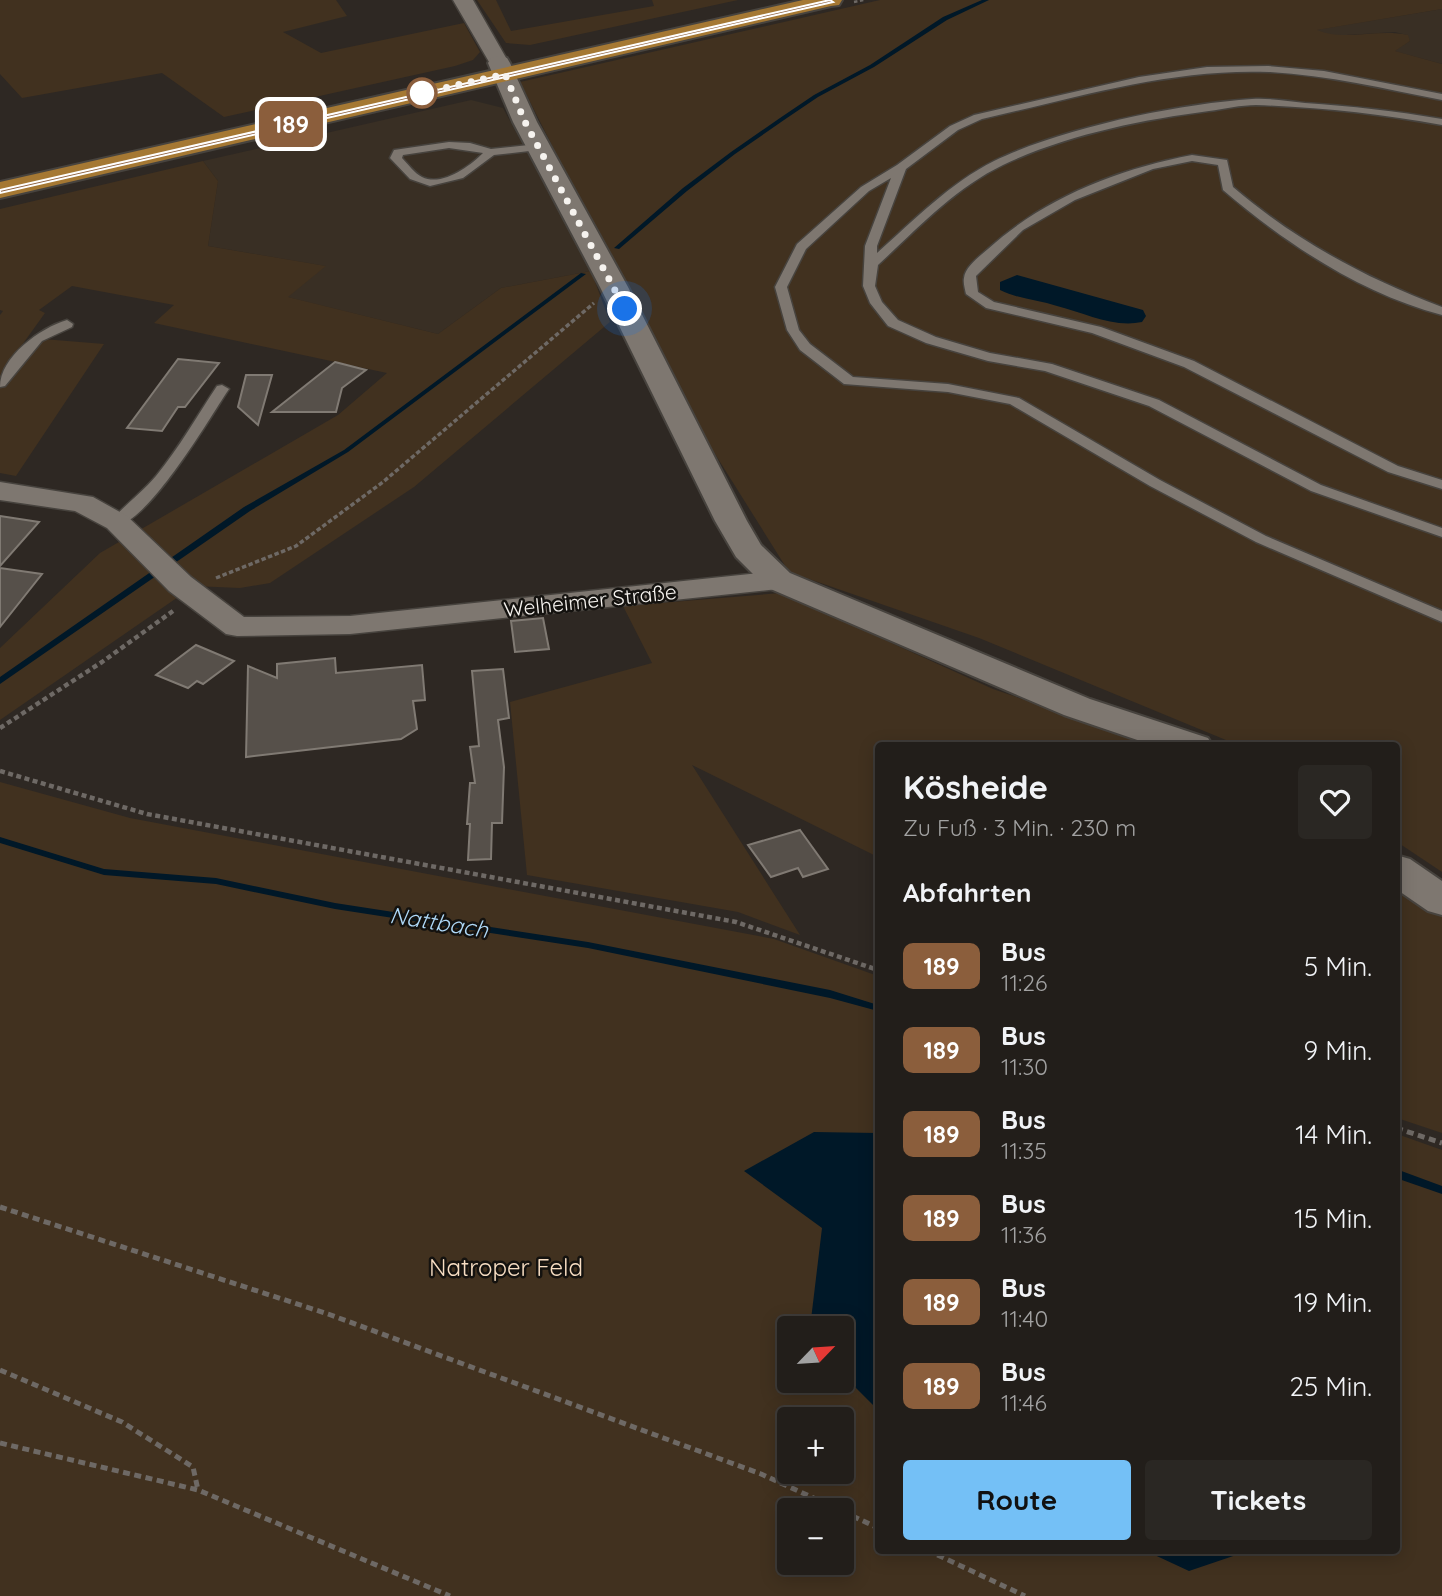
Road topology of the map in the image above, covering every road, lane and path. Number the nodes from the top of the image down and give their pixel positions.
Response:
1 (463, 0) edge
2 (782, 0) edge
3 (831, 0) edge
4 (502, 69) junction
5 (1442, 97) edge
6 (1442, 122) edge
7 (538, 147) junction
8 (491, 152) junction
9 (901, 167) junction
10 (0, 177) edge
11 (0, 190) edge
12 (872, 264) junction
13 (614, 287) junction
14 (1442, 311) edge
15 (67, 324) dead end
16 (0, 383) edge
17 (222, 389) dead end
18 (1442, 485) edge
19 (0, 491) edge
20 (117, 522) junction
21 (1442, 533) edge
22 (778, 580) junction
23 (186, 589) junction
24 (1442, 617) edge
25 (0, 728) edge
26 (1183, 742) edge
27 (0, 771) edge
28 (1400, 872) edge
29 (1442, 901) edge
30 (875, 969) edge
31 (1400, 1129) edge
32 (1442, 1143) edge
33 (0, 1207) edge
34 (0, 1370) edge
35 (0, 1443) edge
36 (198, 1490) junction
37 (813, 1498) edge
38 (854, 1517) edge
39 (875, 1527) edge
40 (936, 1554) edge
41 (450, 1596) edge
42 (1025, 1596) edge

1 - 4 street
2 - 4 main road
3 - 4 main road
4 - 7 street
4 - 10 main road
4 - 11 main road
5 - 9 lane
6 - 12 lane
7 - 8 lane
7 - 13 street
8 - 8 lane
9 - 12 lane
9 - 24 lane
12 - 21 lane
13 - 22 street
13 - 23 path
14 - 18 lane
15 - 16 lane
17 - 20 lane
19 - 20 street, Welheimer Straße
20 - 23 street, Welheimer Straße
22 - 23 street, Welheimer Straße
22 - 26 street, Welheimer Straße
23 - 25 path
27 - 30 path
28 - 29 street
31 - 32 path
33 - 37 path
34 - 36 path
35 - 36 path
36 - 41 path
38 - 39 path
40 - 42 path

